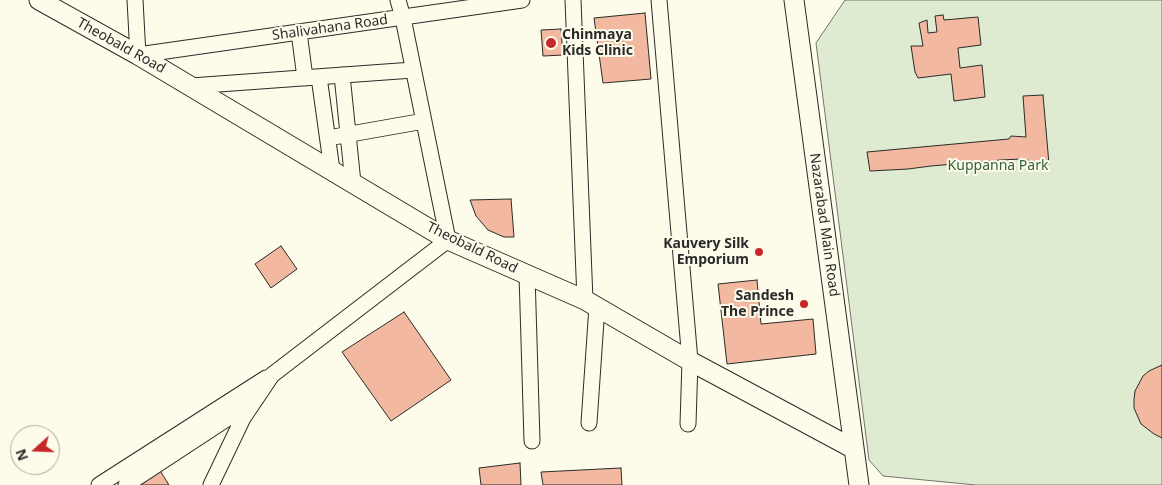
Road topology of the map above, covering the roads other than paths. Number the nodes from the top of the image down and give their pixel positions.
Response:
1 (136, 0) edge
2 (398, 0) edge
3 (522, 0) edge
4 (574, 0) edge
5 (659, 0) edge
6 (794, 0) edge
7 (41, 1) edge
8 (403, 18) junction
9 (299, 32) junction
10 (138, 54) junction
11 (413, 70) junction
12 (342, 75) junction
13 (312, 77) junction
14 (191, 86) junction
15 (424, 120) junction
16 (348, 134) junction
17 (328, 138) junction
18 (332, 170) junction
19 (353, 183) junction
20 (448, 240) junction
21 (527, 274) junction
22 (591, 303) junction
23 (690, 361) junction
24 (272, 375) junction
25 (254, 402) junction
26 (589, 423) dead end
27 (688, 424) dead end
28 (532, 441) dead end
29 (854, 449) junction
30 (99, 485) edge
31 (126, 485) edge
32 (211, 485) edge
33 (859, 485) edge

1 - 10 street
2 - 8 street
3 - 8 street, Shalivahana Road
4 - 22 street
5 - 23 street
6 - 29 main road, Nazarabad Main Road
7 - 10 main road, Theobald Road
8 - 9 street, Shalivahana Road
8 - 11 street
9 - 10 street, Shalivahana Road
9 - 13 street
10 - 14 main road, Theobald Road
11 - 12 street
11 - 15 street
12 - 13 street
12 - 16 street
13 - 14 street
13 - 17 street
14 - 18 main road, Theobald Road
15 - 16 street
15 - 20 street
16 - 17 street
16 - 19 street
17 - 18 street
18 - 19 main road, Theobald Road
19 - 20 main road, Theobald Road
20 - 21 main road, Theobald Road
20 - 24 street
21 - 22 main road, Theobald Road
21 - 28 street
22 - 23 main road, Theobald Road
22 - 26 street
23 - 27 street
23 - 29 main road, Theobald Road
24 - 25 street
24 - 30 street
25 - 31 street
25 - 32 street
29 - 33 main road

